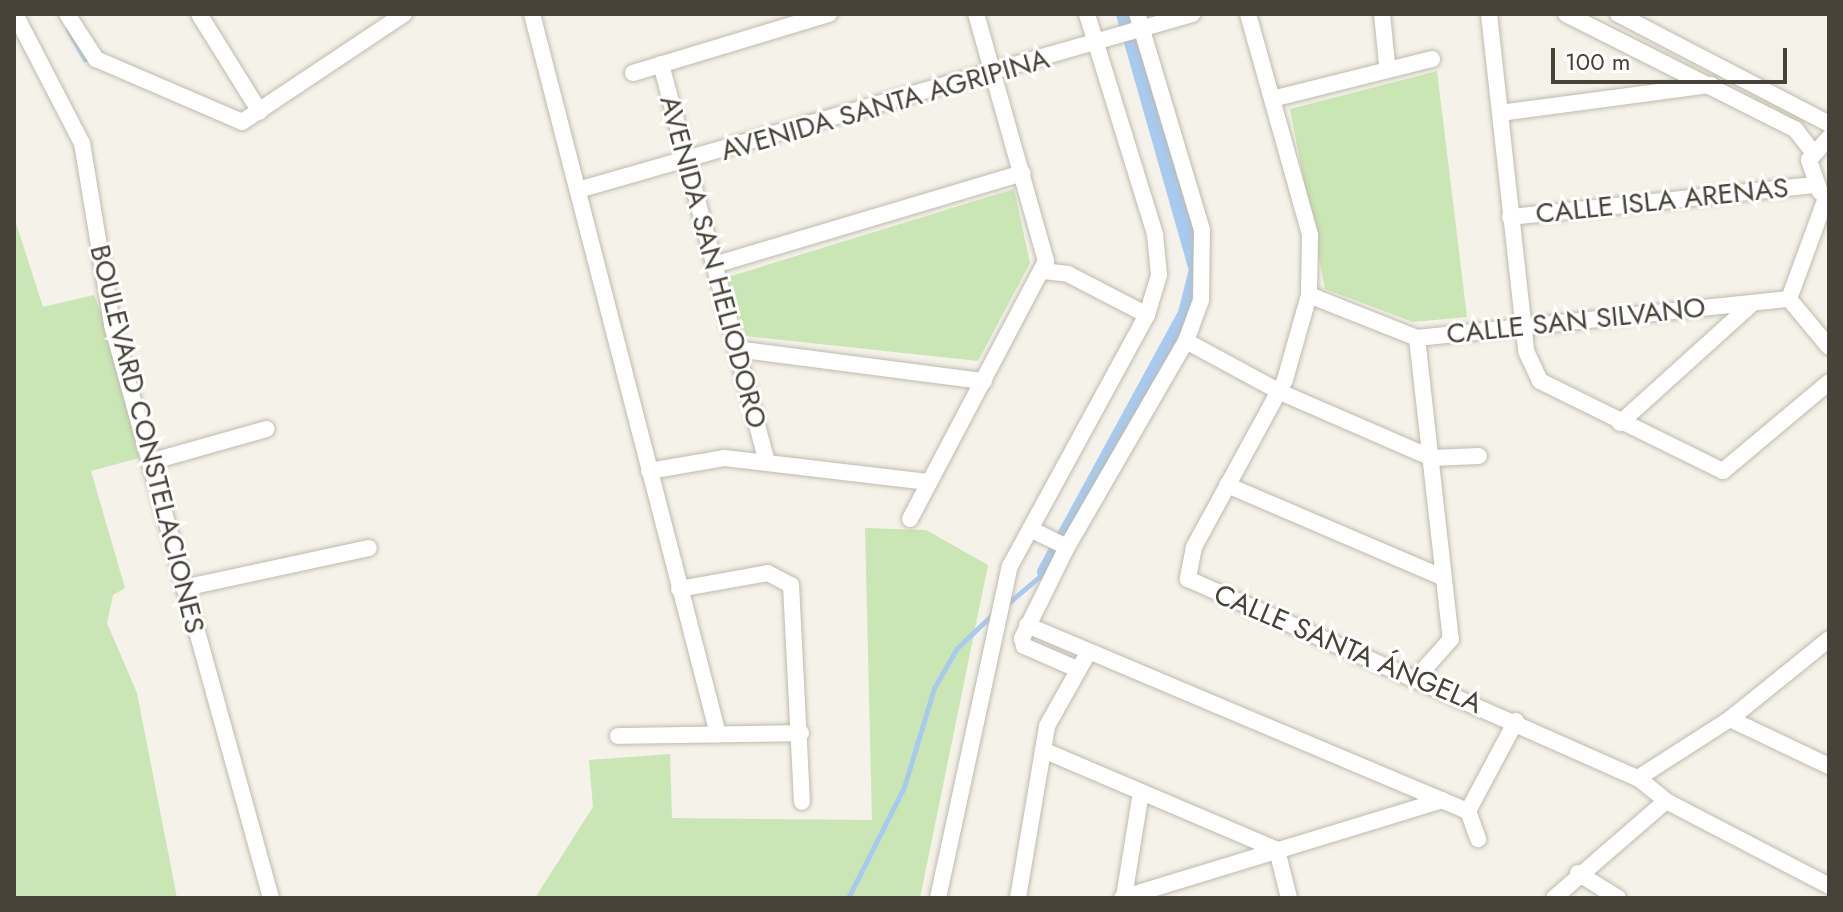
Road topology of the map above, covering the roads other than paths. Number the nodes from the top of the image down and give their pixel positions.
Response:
1 (15, 14) edge
2 (67, 14) edge
3 (199, 14) edge
4 (404, 14) edge
5 (532, 14) edge
6 (829, 14) edge
7 (976, 14) edge
8 (1087, 14) edge
9 (1192, 14) edge
10 (1248, 14) edge
11 (1382, 14) edge
12 (1489, 14) edge
13 (1566, 14) edge
14 (1618, 14) edge
15 (786, 20) edge
16 (1137, 25) edge
17 (1103, 42) junction
18 (1432, 59) dead end
19 (661, 64) junction
20 (1387, 64) junction
21 (1726, 69) junction
22 (994, 72) junction
23 (633, 73) dead end
24 (1712, 85) junction
25 (1272, 99) junction
26 (260, 112) junction
27 (1500, 113) junction
28 (1829, 124) edge
29 (1829, 138) edge
30 (1812, 151) junction
31 (687, 162) junction
32 (1023, 173) junction
33 (1813, 185) junction
34 (578, 190) junction
35 (1828, 196) edge
36 (1510, 217) junction
37 (714, 265) junction
38 (1044, 271) junction
39 (1309, 295) junction
40 (1789, 299) junction
41 (1753, 303) junction
42 (1147, 315) junction
43 (1523, 325) junction
44 (1417, 338) junction
45 (1186, 341) junction
46 (1829, 347) edge
47 (736, 349) junction
48 (984, 381) junction
49 (1829, 382) edge
50 (1280, 392) junction
51 (1620, 423) junction
52 (267, 429) dead end
53 (1479, 456) dead end
54 (1432, 458) junction
55 (766, 460) junction
56 (153, 461) junction
57 (649, 471) junction
58 (929, 482) junction
59 (1227, 485) junction
60 (910, 519) dead end
61 (1030, 529) junction
62 (1067, 547) junction
63 (369, 548) dead end
64 (1444, 578) junction
65 (184, 588) junction
66 (679, 589) junction
67 (1027, 625) junction
68 (1829, 639) edge
69 (1088, 653) junction
70 (1077, 669) junction
71 (1418, 676) junction
72 (1730, 719) junction
73 (1516, 721) junction
74 (801, 733) junction
75 (718, 734) junction
76 (618, 736) dead end
77 (1043, 750) junction
78 (1829, 766) edge
79 (1638, 778) junction
80 (1141, 792) junction
81 (1442, 800) junction
82 (1666, 801) junction
83 (802, 802) dead end
84 (1468, 811) junction
85 (1478, 839) dead end
86 (1277, 850) junction
87 (1578, 873) junction
88 (1829, 886) edge
89 (271, 898) edge
90 (938, 898) edge
91 (1018, 898) edge
92 (1123, 898) edge
93 (1289, 898) edge
94 (1554, 898) edge
95 (1618, 898) edge

1 - 56 street, BOULEVARD CONSTELACIONES
2 - 26 street
3 - 26 street
4 - 26 street
5 - 34 street
6 - 15 street
7 - 22 street
8 - 17 street
9 - 16 street, AVENIDA SANTA AGRIPINA
10 - 25 street
11 - 20 street
12 - 27 street
13 - 24 street
14 - 21 street
15 - 19 street
16 - 17 street, AVENIDA SANTA AGRIPINA
16 - 45 street
17 - 22 street, AVENIDA SANTA AGRIPINA
17 - 42 street
18 - 20 street
19 - 23 street
19 - 31 street, AVENIDA SAN HELIODORO
20 - 25 street
21 - 24 street
21 - 28 street
22 - 31 street, AVENIDA SANTA AGRIPINA
22 - 32 street
24 - 27 street
24 - 30 street
25 - 39 street
27 - 36 street
29 - 30 street
30 - 33 street
31 - 34 street, AVENIDA SANTA AGRIPINA
31 - 37 street, AVENIDA SAN HELIODORO
32 - 37 street
32 - 38 street
33 - 35 street
33 - 36 street, CALLE ISLA ARENAS
34 - 57 street
35 - 40 street
36 - 43 street
37 - 47 street, AVENIDA SAN HELIODORO
38 - 42 street
38 - 48 street
39 - 44 street, CALLE SAN SILVANO
39 - 50 street
40 - 41 street, CALLE SAN SILVANO
40 - 46 street
41 - 43 street, CALLE SAN SILVANO
41 - 51 street
42 - 61 street
43 - 44 street, CALLE SAN SILVANO
43 - 51 street
44 - 54 street
45 - 50 street
45 - 62 street
47 - 48 street
47 - 55 street, AVENIDA SAN HELIODORO
48 - 58 street
49 - 51 street
50 - 54 street
50 - 59 street
52 - 56 street
53 - 54 street
54 - 64 street
55 - 57 street
55 - 58 street
56 - 65 street, BOULEVARD CONSTELACIONES
57 - 66 street
58 - 60 street
59 - 64 street
59 - 71 street, CALLE SANTA ÁNGELA
61 - 62 street
61 - 90 street
62 - 67 street
63 - 65 street
64 - 71 street
65 - 89 street, BOULEVARD CONSTELACIONES
66 - 74 street
66 - 75 street
67 - 69 street
67 - 70 street
68 - 72 street
69 - 70 street
69 - 81 street
70 - 77 street
71 - 73 street, CALLE SANTA ÁNGELA
72 - 78 street
72 - 79 street
73 - 79 street, CALLE SANTA ÁNGELA
73 - 84 street
74 - 75 street
74 - 83 street
75 - 76 street
77 - 80 street
77 - 91 street
79 - 82 street, CALLE SANTA ÁNGELA
80 - 86 street
80 - 92 street
81 - 84 street
81 - 86 street
82 - 87 street
82 - 88 street, CALLE SANTA ÁNGELA
84 - 85 street
86 - 92 street
86 - 93 street
87 - 94 street
87 - 95 street

